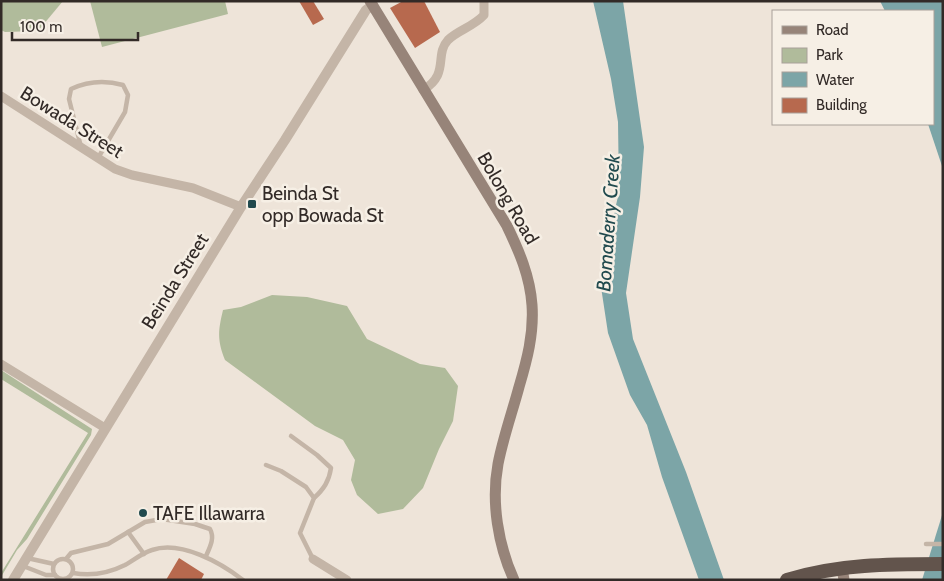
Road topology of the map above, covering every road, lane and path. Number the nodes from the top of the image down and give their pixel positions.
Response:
1 (484, 1) edge
2 (371, 3) edge
3 (424, 90) junction
4 (1, 96) edge
5 (82, 148) junction
6 (97, 159) junction
7 (242, 207) junction
8 (1, 364) edge
9 (105, 428) junction
10 (291, 436) dead end
11 (266, 465) dead end
12 (314, 498) junction
13 (128, 532) junction
14 (926, 544) dead end
15 (943, 544) edge
16 (144, 554) junction
17 (206, 556) junction
18 (66, 559) junction
19 (313, 559) joint
20 (24, 561) junction
21 (54, 564) junction
22 (943, 564) edge
23 (73, 574) junction
24 (838, 574) edge
25 (55, 575) junction
26 (13, 580) edge
27 (244, 580) edge
28 (347, 580) edge
29 (514, 580) edge
30 (787, 580) edge

1 - 3 street
2 - 3 main road, Bolong Road
2 - 7 street, Beinda Street
3 - 29 main road, Bolong Road
4 - 5 street, Bowada Street
5 - 6 street, Bowada Street
5 - 6 lane
6 - 7 street, Bowada Street
7 - 9 street, Beinda Street
8 - 9 street
9 - 20 street, Beinda Street
10 - 12 lane
11 - 12 lane
12 - 19 lane
13 - 16 lane
13 - 17 lane
13 - 18 lane
14 - 15 lane
16 - 17 lane
16 - 23 lane
17 - 27 lane
18 - 21 lane
18 - 23 lane
19 - 28 street
20 - 21 lane
20 - 25 lane
20 - 26 street, Beinda Street
21 - 25 lane
22 - 24 highway
23 - 25 lane
24 - 30 highway

